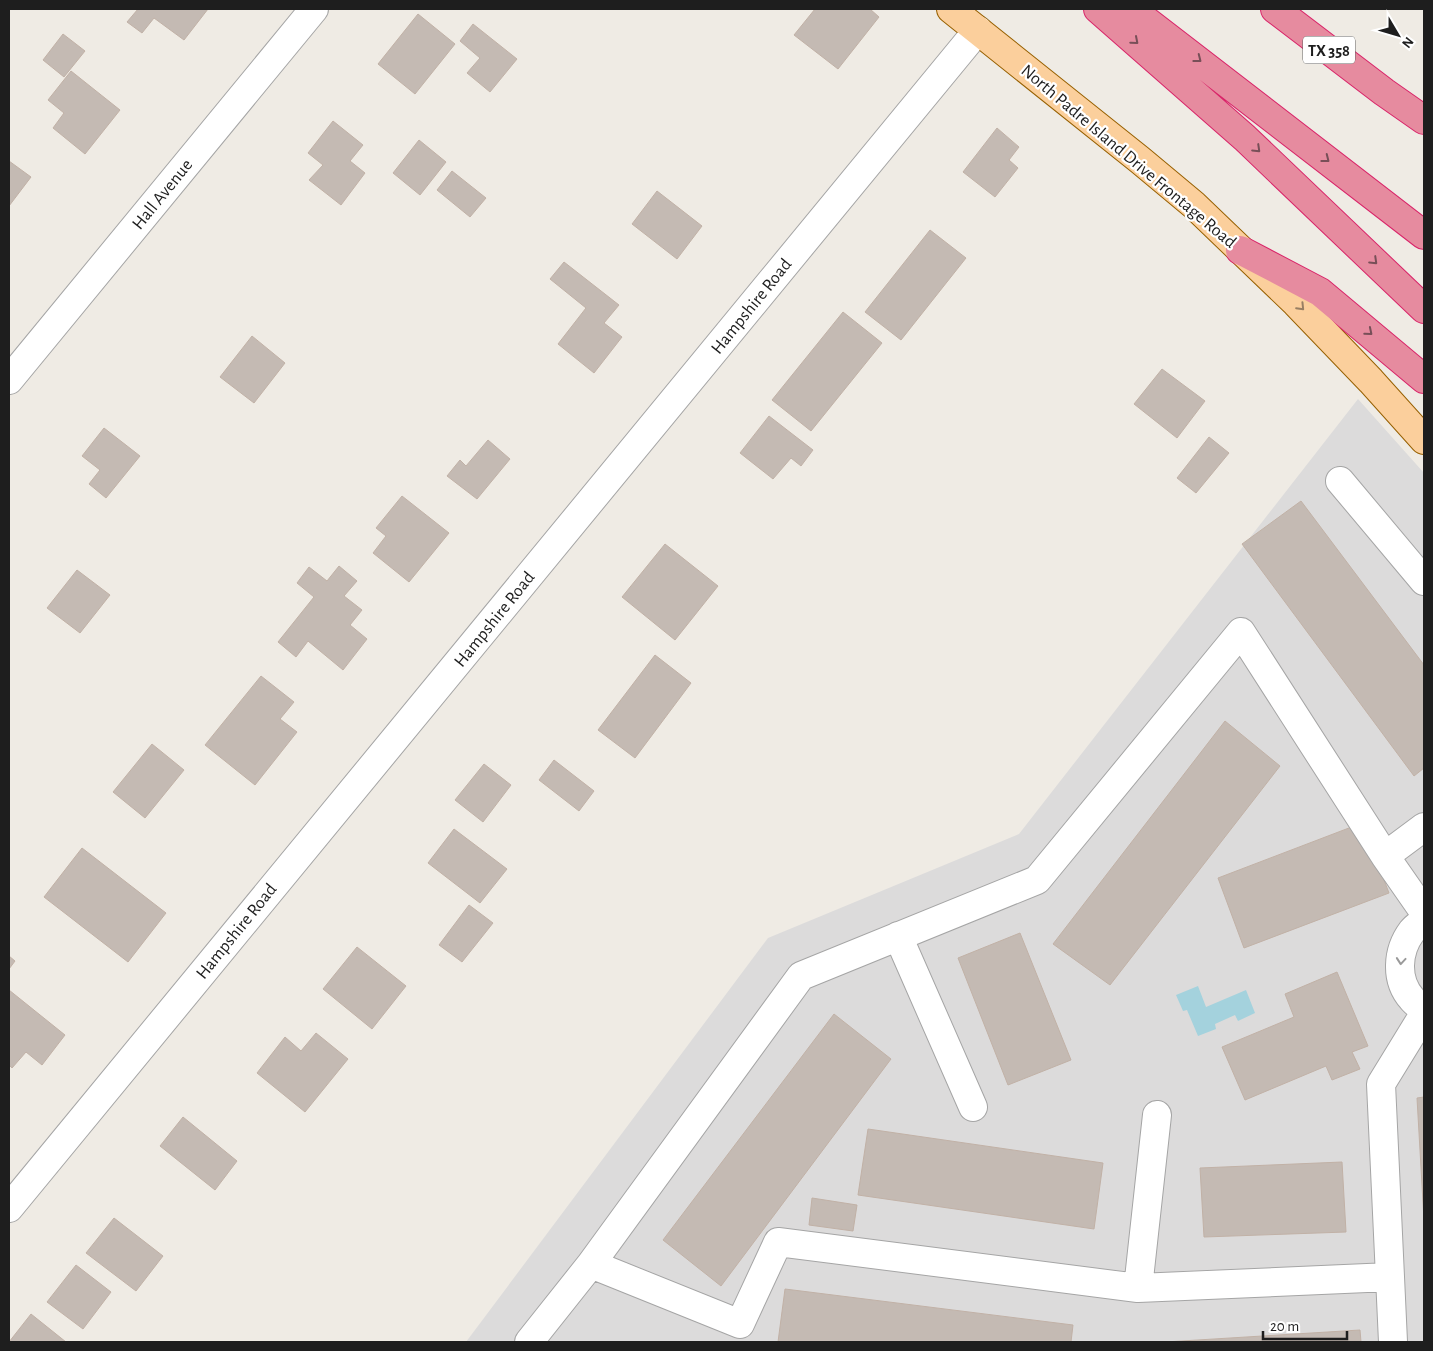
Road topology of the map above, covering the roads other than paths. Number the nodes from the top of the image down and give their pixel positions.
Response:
1 (314, 9) edge
2 (951, 9) edge
3 (1098, 9) edge
4 (1131, 9) edge
5 (1275, 9) edge
6 (978, 30) junction
7 (1384, 92) junction
8 (1424, 115) edge
9 (1424, 120) edge
10 (1424, 235) edge
11 (1240, 250) junction
12 (1424, 309) edge
13 (1424, 379) edge
14 (9, 380) edge
15 (1424, 440) edge
16 (1340, 481) dead end
17 (1424, 581) edge
18 (1424, 827) edge
19 (1385, 856) junction
20 (1424, 912) edge
21 (1424, 921) edge
22 (898, 936) junction
23 (1424, 1009) edge
24 (1424, 1014) edge
25 (973, 1107) dead end
26 (1157, 1115) dead end
27 (9, 1208) edge
28 (591, 1264) junction
29 (1390, 1278) junction
30 (1138, 1288) junction
31 (529, 1342) edge
32 (1393, 1342) edge

1 - 14 street, Hall Avenue
2 - 6 main road, North Padre Island Drive Frontage Road
3 -> 12 highway
4 -> 10 highway
5 - 7 highway, TX 358
6 - 11 main road, North Padre Island Drive Frontage Road
6 - 27 street, Hampshire Road
7 - 8 highway
7 - 9 highway
11 -> 13 highway
11 -> 15 main road, North Padre Island Drive Frontage Road
16 - 17 street
18 - 19 street
19 - 20 street
19 - 22 street
21 -> 23 street
22 - 25 street
22 - 28 street
24 - 29 street
26 - 30 street
28 - 30 street
28 - 31 street
29 - 30 street
29 - 32 street

